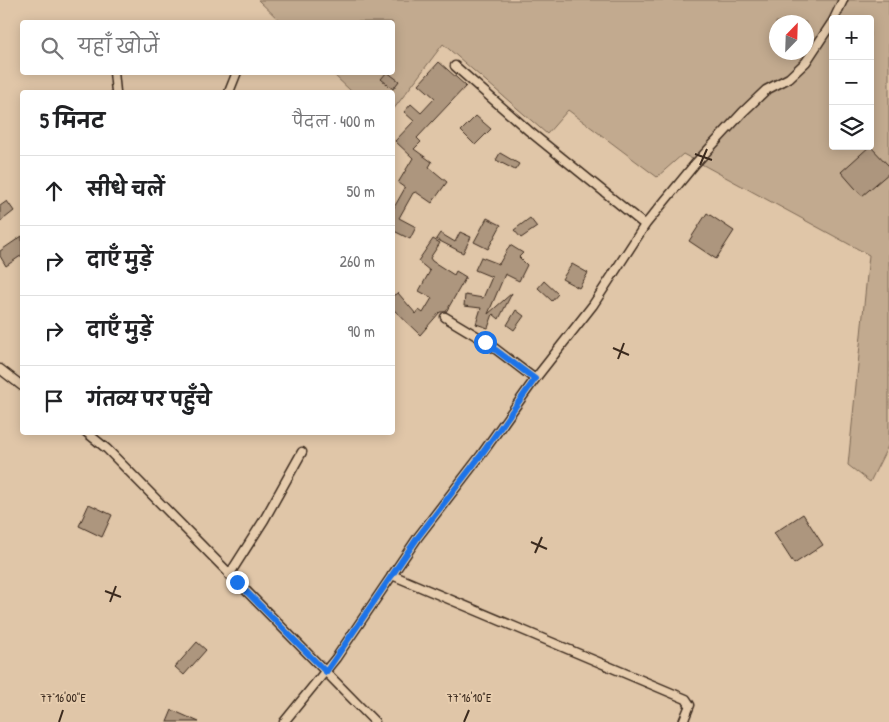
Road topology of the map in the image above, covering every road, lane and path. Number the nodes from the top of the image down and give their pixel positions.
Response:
1 (842, 0) edge
2 (835, 15) edge
3 (829, 26) edge
4 (455, 66) dead end
5 (114, 75) edge
6 (237, 75) edge
7 (116, 90) edge
8 (230, 90) edge
9 (645, 225) junction
10 (446, 317) dead end
11 (0, 370) edge
12 (535, 379) junction
13 (20, 385) edge
14 (95, 435) edge
15 (302, 452) dead end
16 (229, 575) junction
17 (392, 575) junction
18 (326, 672) junction
19 (284, 722) edge
20 (374, 722) edge
21 (683, 722) edge

1 - 2 street
3 - 9 street
4 - 9 street
5 - 7 street
6 - 8 street
9 - 12 street
10 - 12 street
11 - 13 street
12 - 17 street
14 - 16 street
15 - 16 street
16 - 18 street
17 - 18 street
17 - 21 street
18 - 19 street
18 - 20 street

